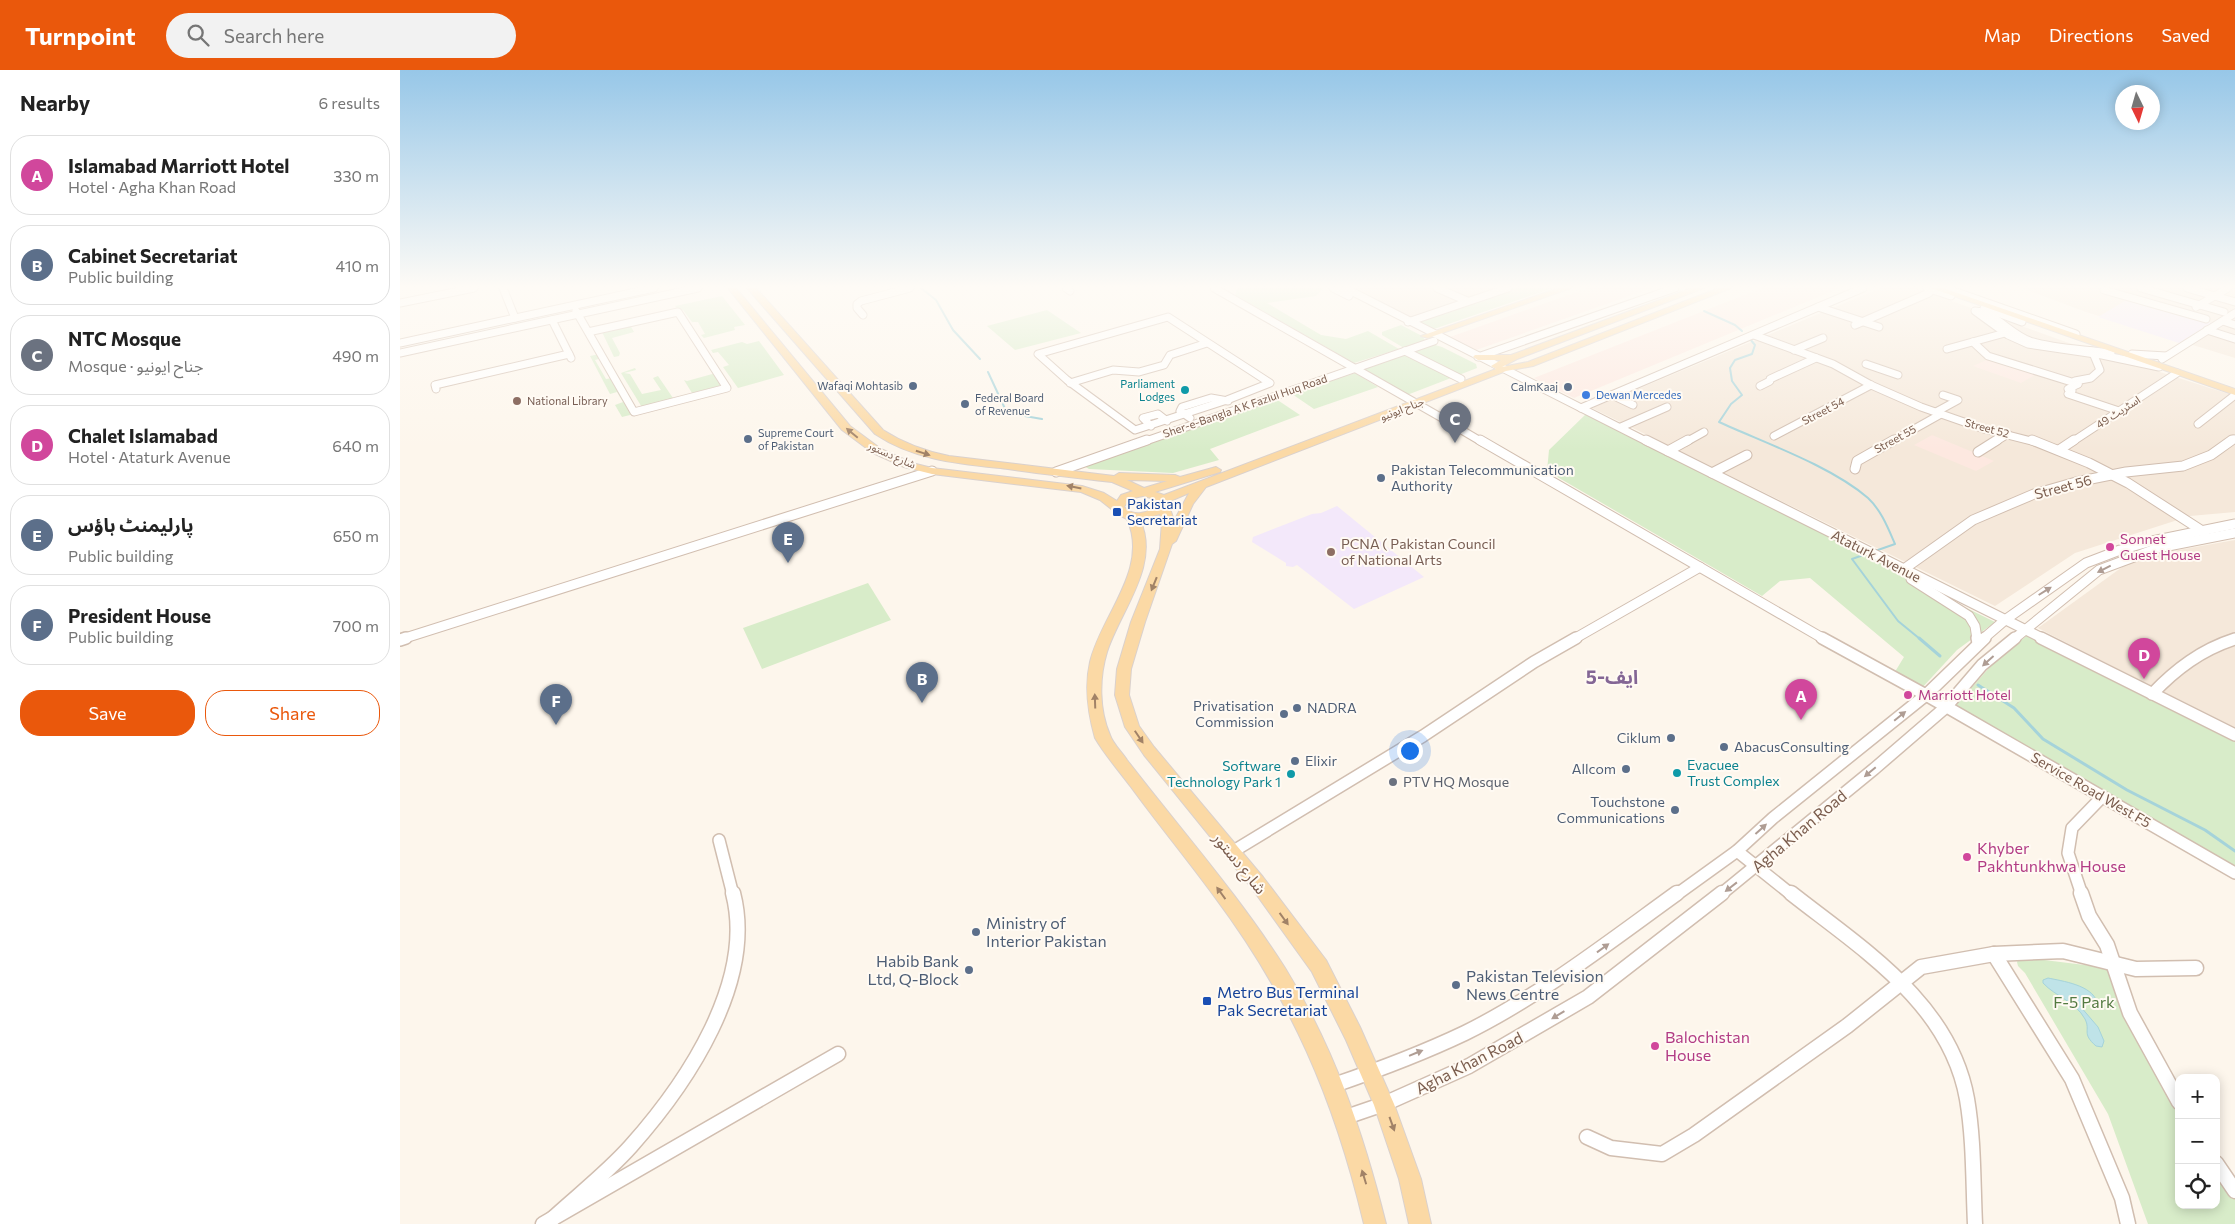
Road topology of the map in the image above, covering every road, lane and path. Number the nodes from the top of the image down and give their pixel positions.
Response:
1 (434, 342) edge
2 (451, 342) edge
3 (563, 342) edge
4 (594, 342) edge
5 (697, 342) edge
6 (775, 342) edge
7 (798, 342) edge
8 (1080, 342) edge
9 (1310, 342) edge
10 (1418, 342) edge
11 (1443, 342) edge
12 (1444, 342) edge
13 (1522, 342) edge
14 (1557, 342) edge
15 (1588, 342) edge
16 (1738, 342) edge
17 (1772, 342) edge
18 (1972, 342) joint
19 (2026, 342) edge
20 (2038, 342) edge
21 (2081, 342) edge
22 (2089, 342) edge
23 (2092, 342) edge
24 (2189, 342) edge
25 (1207, 343) joint
26 (1554, 343) joint
27 (1812, 343) joint
28 (1825, 348) dead end
29 (400, 349) edge
30 (1947, 349) dead end
31 (1405, 350) junction
32 (1794, 350) junction
33 (400, 353) edge
34 (2092, 353) junction
35 (2111, 353) junction
36 (2166, 356) junction
37 (1478, 357) junction
38 (1514, 357) junction
39 (2135, 357) junction
40 (1816, 358) junction
41 (1866, 364) dead end
42 (1355, 367) junction
43 (2167, 368) junction
44 (1496, 369) junction
45 (1881, 369) junction
46 (1898, 375) dead end
47 (1861, 378) junction
48 (1461, 379) junction
49 (1070, 383) junction
50 (2076, 383) junction
51 (1871, 385) junction
52 (1760, 386) dead end
53 (436, 389) dead end
54 (840, 389) junction
55 (2235, 392) edge
56 (1612, 394) junction
57 (818, 395) junction
58 (1943, 395) dead end
59 (1227, 400) junction
60 (1414, 401) junction
61 (1634, 405) dead end
62 (1667, 407) dead end
63 (1581, 408) junction
64 (1239, 409) junction
65 (2119, 411) junction
66 (1938, 413) junction
67 (1185, 415) junction
68 (1166, 421) junction
69 (1196, 423) junction
70 (2198, 424) dead end
71 (1151, 426) junction
72 (1621, 427) junction
73 (1704, 432) dead end
74 (2008, 434) junction
75 (1774, 436) dead end
76 (2234, 439) edge
77 (2059, 450) junction
78 (1668, 451) junction
79 (1978, 452) dead end
80 (1748, 455) dead end
81 (1856, 469) dead end
82 (932, 470) junction
83 (1056, 472) junction
84 (1712, 473) junction
85 (2112, 474) junction
86 (1083, 475) junction
87 (1197, 482) junction
88 (1143, 492) junction
89 (1162, 502) junction
90 (1125, 511) junction
91 (2235, 524) edge
92 (2202, 530) junction
93 (2235, 534) edge
94 (2213, 537) junction
95 (1166, 549) junction
96 (1700, 567) junction
97 (1901, 567) junction
98 (2005, 620) junction
99 (2025, 630) junction
100 (2235, 639) edge
101 (400, 640) edge
102 (1978, 643) junction
103 (2152, 694) junction
104 (1926, 695) junction
105 (1946, 707) junction
106 (2235, 735) edge
107 (2102, 797) junction
108 (719, 840) dead end
109 (1737, 851) junction
110 (1232, 852) junction
111 (1756, 867) junction
112 (2235, 873) edge
113 (1994, 954) junction
114 (2113, 963) junction
115 (2196, 968) dead end
116 (1901, 980) junction
117 (838, 1054) dead end
118 (1371, 1072) junction
119 (1334, 1084) junction
120 (2175, 1095) edge
121 (1384, 1104) junction
122 (1346, 1117) junction
123 (1587, 1137) dead end
124 (2225, 1172) edge
125 (2235, 1191) edge
126 (546, 1222) edge
127 (1375, 1224) edge
128 (1420, 1224) edge
129 (1975, 1224) edge
130 (2128, 1224) edge

1 - 29 street
2 - 33 street
3 - 53 street
4 - 5 street
6 - 57 main road, شارع دستور
7 - 54 main road, شارع دستور
8 - 49 street
9 - 42 street, Service Road West F5
10 - 31 street, Sher-e-Bangla A K Fazlul Huq Road
11 - 44 street, Ataturk Avenue
12 - 37 street, Ataturk Avenue
13 - 37 street
14 - 26 main road, جناح ایونیو
15 - 44 main road, جناح ایونیو
16 - 56 street
17 - 32 street, Street 52
18 - 30 street
18 - 50 street
19 - 34 street
20 - 35 street
21 - 35 street
22 - 39 main road
23 - 39 main road
24 - 36 street, اسٹریٹ 49
25 - 49 street
25 - 59 street
26 - 38 main road, جناح ایونیو
27 - 28 street
27 - 32 street
31 - 42 street, Sher-e-Bangla A K Fazlul Huq Road
31 - 48 street
32 - 40 street, Street 52
34 - 43 street
34 - 50 street
35 - 39 street
36 - 39 street
36 - 43 street, اسٹریٹ 49
37 - 38 main road
37 - 44 street, Ataturk Avenue
38 - 44 main road, جناح ایونیو
39 - 43 main road
40 - 47 street, Street 52
40 - 52 street
41 - 45 street
42 - 60 street, Service Road West F5
42 - 64 street, Sher-e-Bangla A K Fazlul Huq Road
43 - 55 main road
43 - 65 street, اسٹریٹ 49
44 - 48 main road, جناح ایونیو
44 - 60 main road, جناح ایونیو
44 - 63 street, Ataturk Avenue
45 - 46 street
45 - 47 street
47 - 51 street, Street 52
48 - 60 main road, جناح ایونیو
49 - 71 street
50 - 65 street
51 - 66 street, Street 52
51 - 75 street, Street 54
54 - 57 main road
54 -> 83 main road, شارع دستور
55 - 70 street
56 - 61 street
56 - 63 street
82 -> 57 main road, شارع دستور
58 - 66 street
59 - 64 street
59 - 67 street
60 - 87 main road, جناح ایونیو
60 - 96 street, Service Road West F5
62 - 72 street
63 - 72 street, Ataturk Avenue
64 - 69 street, Sher-e-Bangla A K Fazlul Huq Road
65 - 77 street, اسٹریٹ 49
66 - 74 street, Street 52
66 - 81 street, Street 55
67 - 68 street
67 - 69 street
68 - 71 street
68 - 71 street
69 - 83 street, Sher-e-Bangla A K Fazlul Huq Road
72 - 78 street, Ataturk Avenue
73 - 78 street
74 - 77 street, Street 52
74 - 79 street
76 - 85 street, Street 56
77 - 85 street, Street 52
78 - 84 street, Ataturk Avenue
80 - 84 street
90 -> 82 main road, شارع دستور
82 - 101 street
83 - 86 main road, شارع دستور
84 - 97 street, Ataturk Avenue
85 - 92 street, Street 52
85 - 97 street, Street 56
86 - 87 main road
86 - 88 main road, شارع دستور
87 - 88 main road
87 - 89 main road, جناح ایونیو
87 - 95 main road
88 - 89 main road
88 - 90 main road
89 - 90 main road, جناح ایونیو
89 - 95 main road, شارع دستور
119 -> 90 main road
91 - 92 street, Agha Khan Road
92 - 94 street, Street 52
98 -> 92 street, Agha Khan Road
93 - 94 street, Agha Khan Road
94 -> 99 street, Agha Khan Road
95 -> 110 main road, شارع دستور
96 - 104 street, Service Road West F5
96 - 110 street
97 - 98 street, Ataturk Avenue
97 - 102 street
98 - 99 street, Ataturk Avenue
98 - 102 street, Agha Khan Road
99 - 103 street, Ataturk Avenue
99 -> 105 street, Agha Khan Road
100 - 103 street
102 - 104 street, Agha Khan Road
103 - 106 street, Ataturk Avenue
104 - 105 street, Service Road West F5
109 -> 104 street, Agha Khan Road
105 - 107 street, Service Road West F5
105 -> 111 street, Agha Khan Road
107 - 112 street, Service Road West F5
107 - 114 street
108 - 126 street
109 - 111 street
118 -> 109 street, Agha Khan Road
110 -> 118 main road, شارع دستور
111 - 116 street
111 -> 121 street, Agha Khan Road
113 - 114 street
113 - 116 street
113 - 130 street
114 - 115 street
114 - 120 street
116 - 123 street
116 - 129 street
117 - 126 street
118 - 119 street, Agha Khan Road
118 - 121 main road, شارع دستور
119 - 122 main road
121 - 122 street, Agha Khan Road
121 -> 128 main road, شارع دستور
127 -> 122 main road
124 - 125 street

